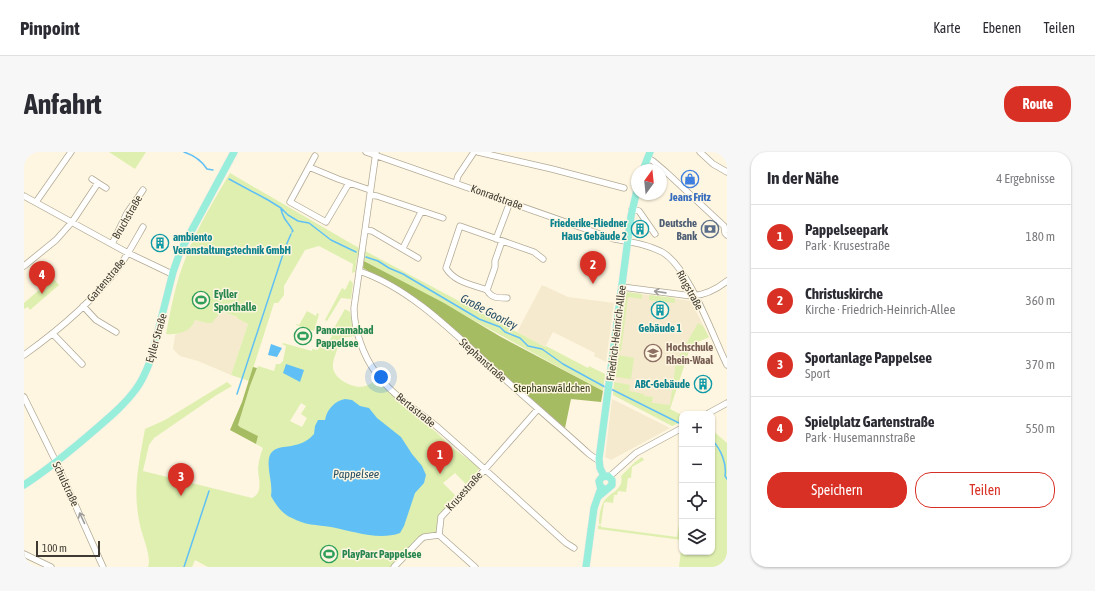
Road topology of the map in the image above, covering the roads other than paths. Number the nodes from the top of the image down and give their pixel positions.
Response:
1 (234, 152) edge
2 (366, 152) edge
3 (474, 152) edge
4 (478, 152) edge
5 (700, 152) edge
6 (69, 153) edge
7 (376, 154) edge
8 (650, 155) edge
9 (314, 156) dead end
10 (310, 167) junction
11 (727, 172) edge
12 (92, 179) dead end
13 (98, 183) junction
14 (349, 183) junction
15 (456, 183) junction
16 (106, 188) dead end
17 (624, 188) dead end
18 (143, 190) dead end
19 (370, 192) junction
20 (24, 196) edge
21 (634, 200) edge
22 (36, 202) junction
23 (510, 202) junction
24 (632, 209) junction
25 (421, 212) junction
26 (443, 218) dead end
27 (72, 222) junction
28 (143, 227) dead end
29 (364, 230) junction
30 (655, 234) dead end
31 (726, 234) edge
32 (499, 240) junction
33 (628, 241) junction
34 (112, 244) junction
35 (403, 248) junction
36 (128, 253) junction
37 (418, 258) dead end
38 (543, 259) dead end
39 (24, 266) edge
40 (359, 271) junction
41 (172, 274) junction
42 (727, 281) edge
43 (622, 287) junction
44 (487, 290) junction
45 (695, 296) junction
46 (507, 298) dead end
47 (83, 306) junction
48 (116, 332) dead end
49 (53, 334) junction
50 (24, 355) edge
51 (82, 364) dead end
52 (727, 365) edge
53 (25, 402) edge
54 (727, 403) edge
55 (538, 409) junction
56 (712, 411) edge
57 (679, 430) edge
58 (599, 461) junction
59 (56, 462) junction
60 (484, 469) junction
61 (608, 478) junction
62 (24, 485) edge
63 (603, 488) junction
64 (439, 535) junction
65 (574, 548) dead end
66 (24, 554) edge
67 (51, 567) edge
68 (103, 567) edge
69 (394, 567) edge
70 (475, 567) edge
71 (586, 567) edge

1 - 41 main road, Eyller Straße
2 - 7 street, Konradstraße
3 - 15 street
4 - 17 street
5 - 11 street
6 - 22 street
7 - 15 street, Konradstraße
7 - 19 street, Bertastraße
8 - 31 street
9 - 10 street
10 - 14 street
10 - 14 street
12 - 13 street
13 - 16 street
13 - 27 street
14 - 19 street
15 - 23 street, Konradstraße
18 - 34 street, Bruchstraße
19 - 25 street
19 - 29 street, Bertastraße
20 - 22 street, Bruchstraße
21 - 24 main road, Friedrich-Heinrich-Allee
22 - 27 street, Bruchstraße
23 - 32 street
23 - 33 street, Konradstraße
24 - 30 street
24 - 33 main road, Friedrich-Heinrich-Allee
25 - 26 street
25 - 35 street
27 - 34 street, Bruchstraße
27 - 39 street
28 - 36 street, Bruchstraße
29 - 35 street
29 - 40 street, Bertastraße
32 - 38 street
32 - 44 street
32 - 44 street
33 - 43 main road, Friedrich-Heinrich-Allee
33 - 45 street, Ringstraße
34 - 36 street, Bruchstraße
35 - 37 street
36 - 41 street, Bruchstraße
36 - 47 street, Gartenstraße
40 - 55 street, Stephanstraße
40 - 60 street, Bertastraße
41 - 59 main road, Eyller Straße
42 - 45 street
45 -> 43 street
43 - 58 main road, Friedrich-Heinrich-Allee
44 - 46 street
45 - 52 street, Ringstraße
47 - 48 street, Gartenstraße
47 - 49 street, Gartenstraße
49 - 50 street, Gartenstraße
49 - 51 street
53 - 59 street, Schulstraße
54 - 56 street
55 - 58 street, Stephanstraße
55 - 60 street, Krusestraße
57 - 61 street
58 - 61 main road, Friedrich-Heinrich-Allee
59 - 62 main road, Eyller Straße
68 -> 59 street, Schulstraße
60 - 64 street, Krusestraße
60 - 65 street, Bertastraße
61 - 63 main road
61 - 63 main road
63 - 71 main road
64 - 69 street
64 - 70 street
66 - 67 street

